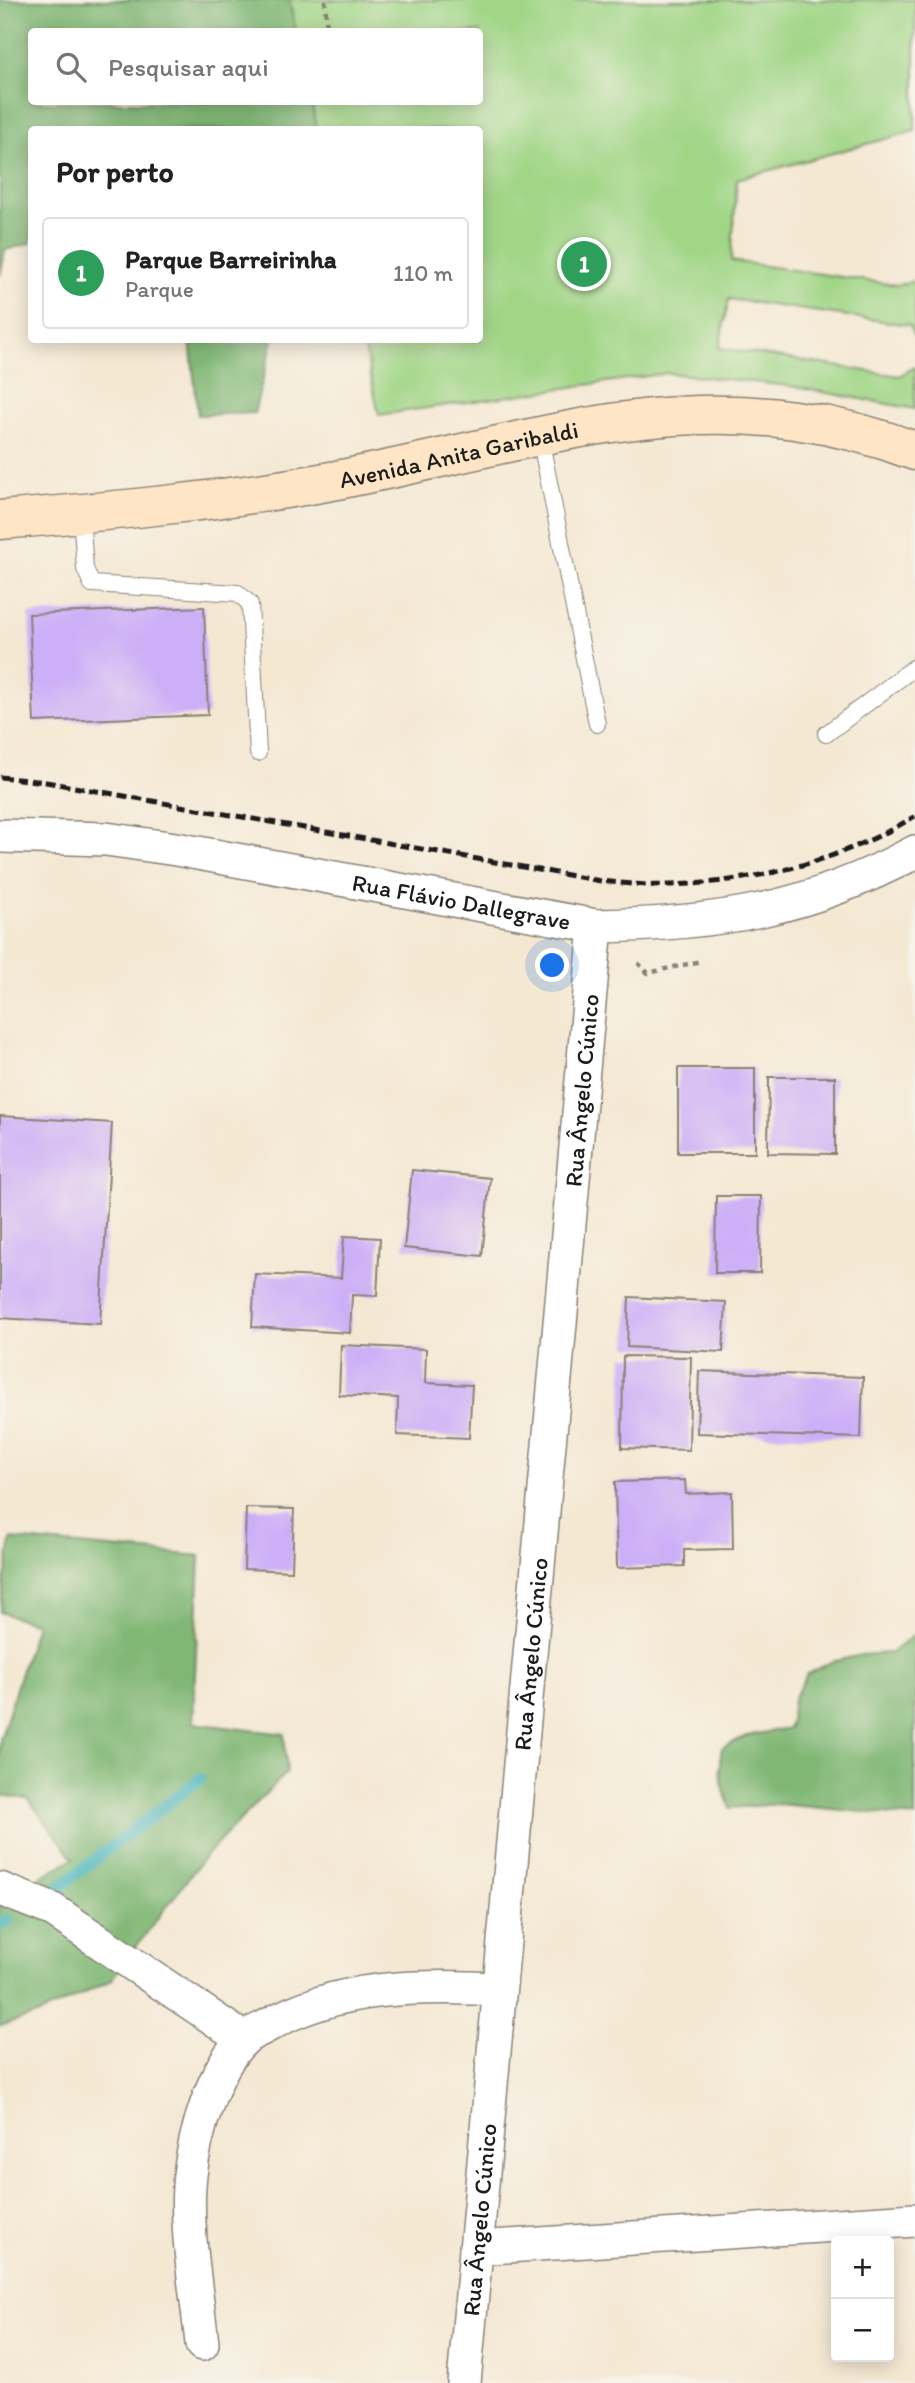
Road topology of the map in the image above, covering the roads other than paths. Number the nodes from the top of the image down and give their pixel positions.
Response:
1 (540, 434) junction
2 (915, 452) edge
3 (81, 514) junction
4 (0, 520) edge
5 (915, 667) edge
6 (597, 724) dead end
7 (826, 734) dead end
8 (258, 752) dead end
9 (0, 836) edge
10 (915, 852) edge
11 (596, 926) junction
12 (0, 1889) edge
13 (499, 1989) junction
14 (244, 2039) junction
15 (915, 2220) edge
16 (476, 2248) junction
17 (202, 2344) dead end
18 (464, 2383) edge

1 - 2 main road, Avenida Anita Garibaldi
1 - 3 main road, Avenida Anita Garibaldi
1 - 6 lane
3 - 4 main road, Avenida Anita Garibaldi
3 - 8 lane
5 - 7 lane
9 - 11 street, Rua Flávio Dallegrave
10 - 11 street, Rua Flávio Dallegrave
11 - 13 street, Rua Ângelo Cúnico
12 - 14 street
13 - 14 street
13 - 16 street, Rua Ângelo Cúnico
14 - 17 street
15 - 16 street
16 - 18 street, Rua Ângelo Cúnico

